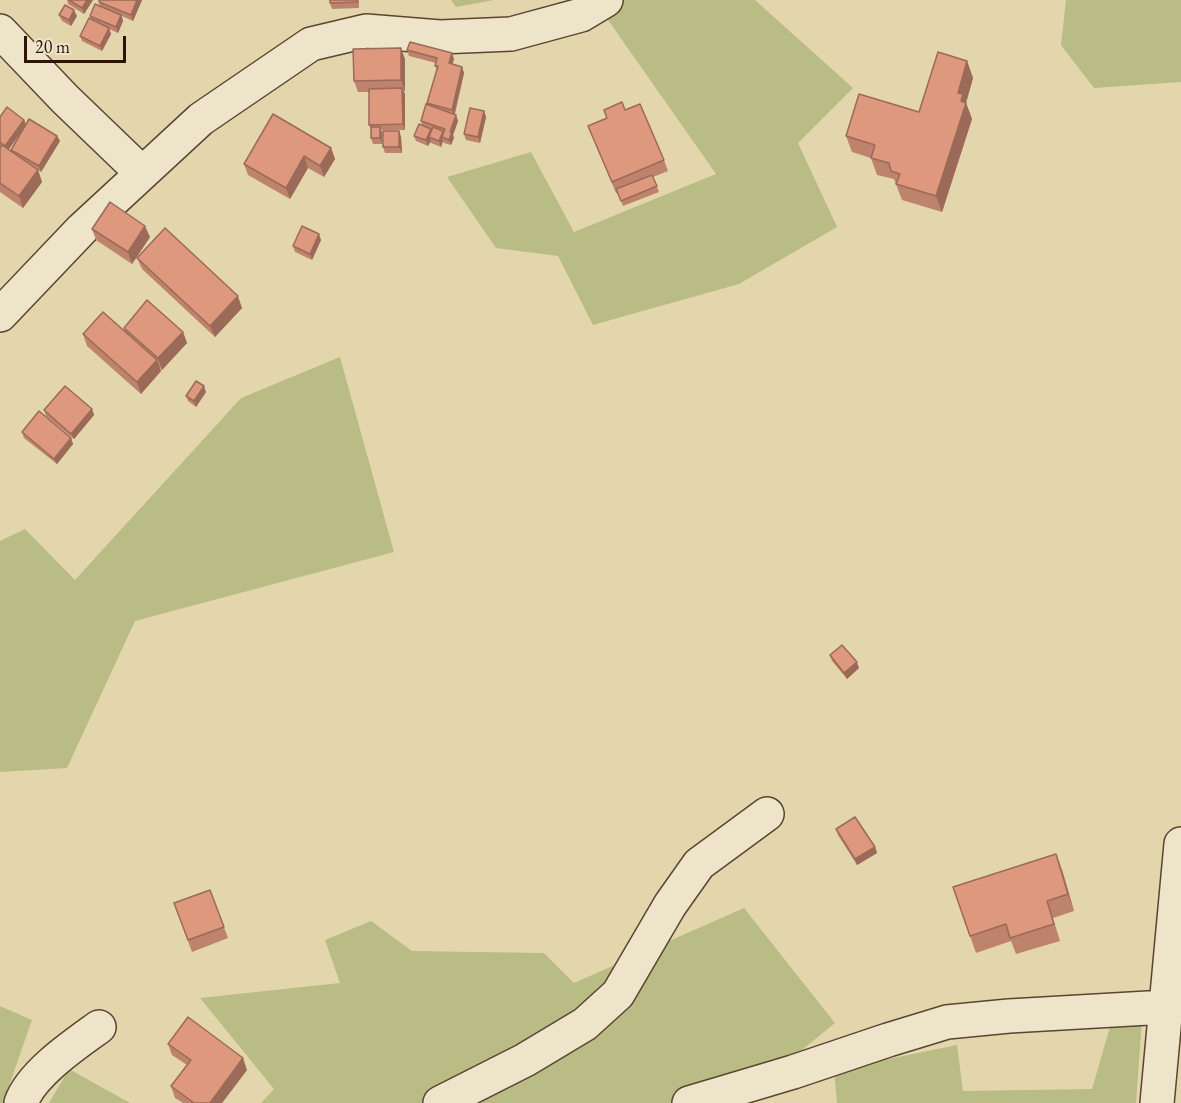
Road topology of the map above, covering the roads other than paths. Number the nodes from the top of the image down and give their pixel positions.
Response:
1 (606, 0) edge
2 (0, 31) edge
3 (142, 173) junction
4 (0, 315) edge
5 (766, 814) dead end
6 (1181, 844) edge
7 (1166, 1007) junction
8 (99, 1027) dead end
9 (21, 1103) edge
10 (440, 1103) edge
11 (689, 1103) edge
12 (1157, 1103) edge

1 - 3 street
2 - 3 street
3 - 4 street
5 - 10 street
6 - 7 street
7 - 11 street
7 - 12 street
8 - 9 street

